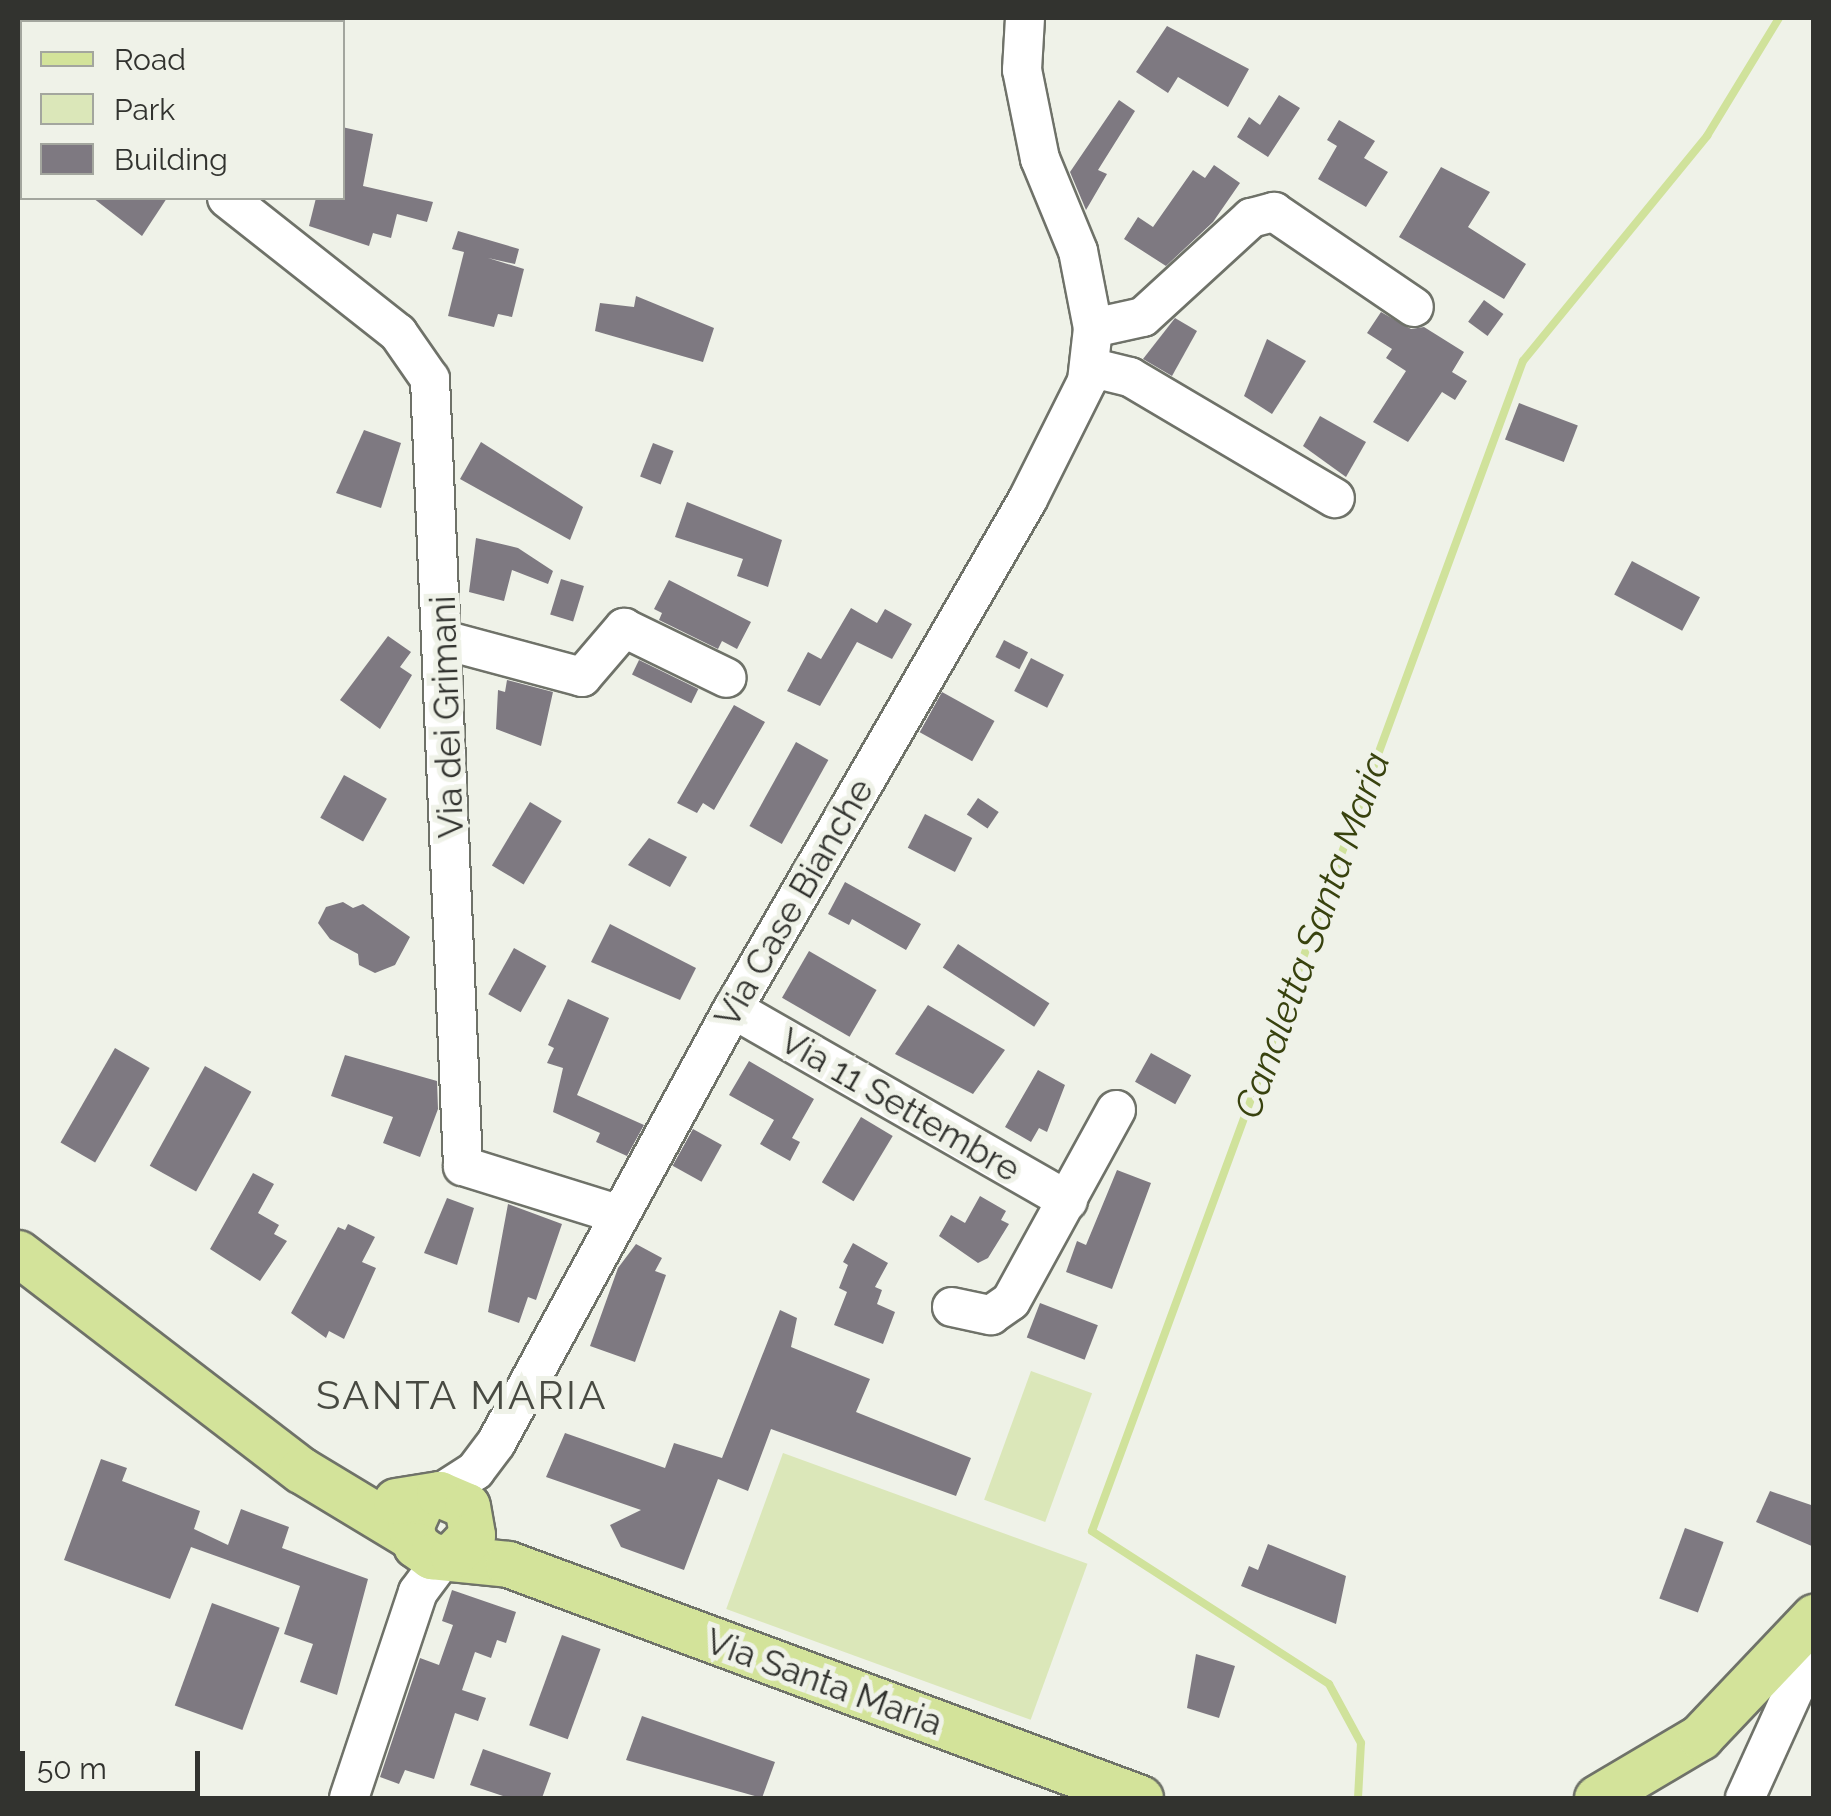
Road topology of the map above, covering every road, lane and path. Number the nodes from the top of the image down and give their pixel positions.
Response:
1 (1025, 18) edge
2 (229, 200) edge
3 (1414, 307) dead end
4 (1094, 328) junction
5 (1088, 367) junction
6 (1335, 498) dead end
7 (444, 640) junction
8 (726, 678) dead end
9 (733, 1009) junction
10 (1116, 1110) dead end
11 (1068, 1202) junction
12 (620, 1215) junction
13 (18, 1254) edge
14 (952, 1307) dead end
15 (442, 1529) junction
16 (1814, 1617) edge
17 (1814, 1646) edge
18 (1609, 1794) edge
19 (358, 1796) edge
20 (1140, 1798) edge
21 (1745, 1798) edge

1 - 4 street, Via Case Bianche
2 - 7 street, Via dei Grimani
3 - 4 street
4 - 5 street, Via Case Bianche
5 - 6 street
5 - 9 street, Via Case Bianche
7 - 8 street
7 - 12 street, Via dei Grimani
9 - 11 street, Via 11 Settembre
9 - 12 street, Via Case Bianche
10 - 11 street
11 - 14 street
12 - 15 street, Via Case Bianche
13 - 15 main road, Via Santa Maria
15 - 19 street, Via Case Bianche
15 - 20 main road, Via Santa Maria
16 - 18 main road
17 - 21 street

